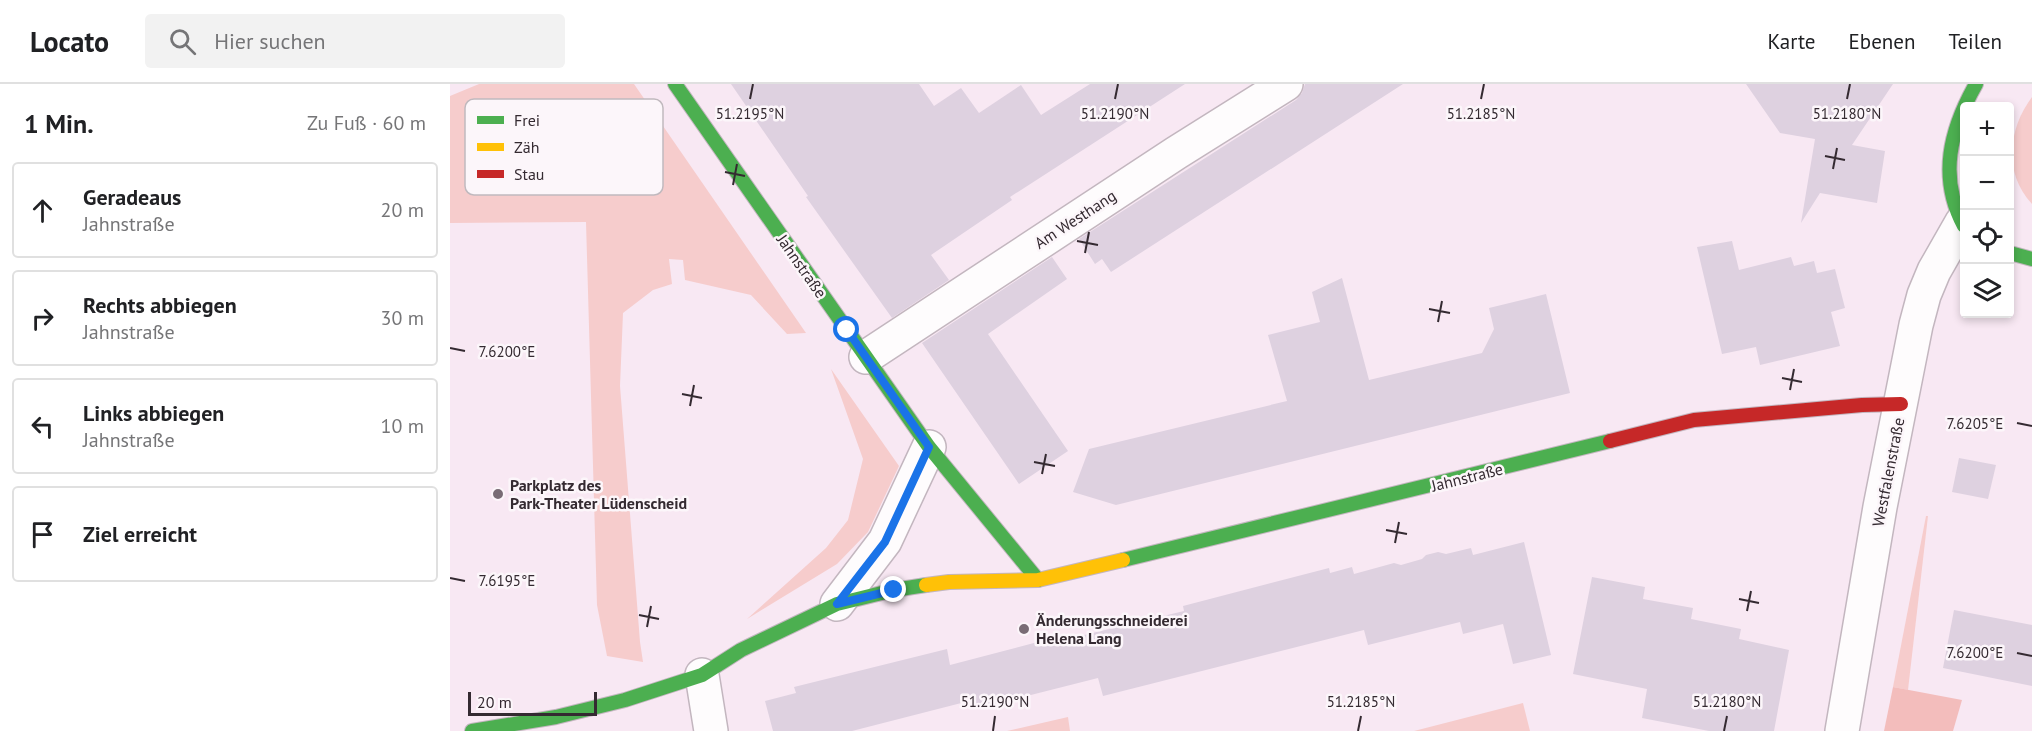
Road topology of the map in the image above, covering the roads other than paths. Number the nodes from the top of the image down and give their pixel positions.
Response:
1 (675, 84) edge
2 (1286, 84) edge
3 (1976, 84) edge
4 (1960, 216) edge
5 (1960, 228) edge
6 (2014, 254) edge
7 (2032, 260) edge
8 (866, 357) junction
9 (1901, 404) junction
10 (929, 447) junction
11 (1038, 580) junction
12 (837, 604) junction
13 (702, 675) junction
14 (472, 731) edge
15 (711, 731) edge
16 (1842, 731) edge

1 - 8 street, Jahnstraße
2 - 8 street, Am Westhang
3 - 4 street
5 - 9 street, Westfalenstraße
6 - 7 street
8 - 10 street, Jahnstraße
9 - 11 street, Jahnstraße
9 - 16 street, Westfalenstraße
10 - 11 street, Jahnstraße
10 - 12 street, Jahnstraße
11 - 12 street, Jahnstraße
12 - 13 street, Jahnstraße
13 - 14 street, Jahnstraße
13 - 15 street

